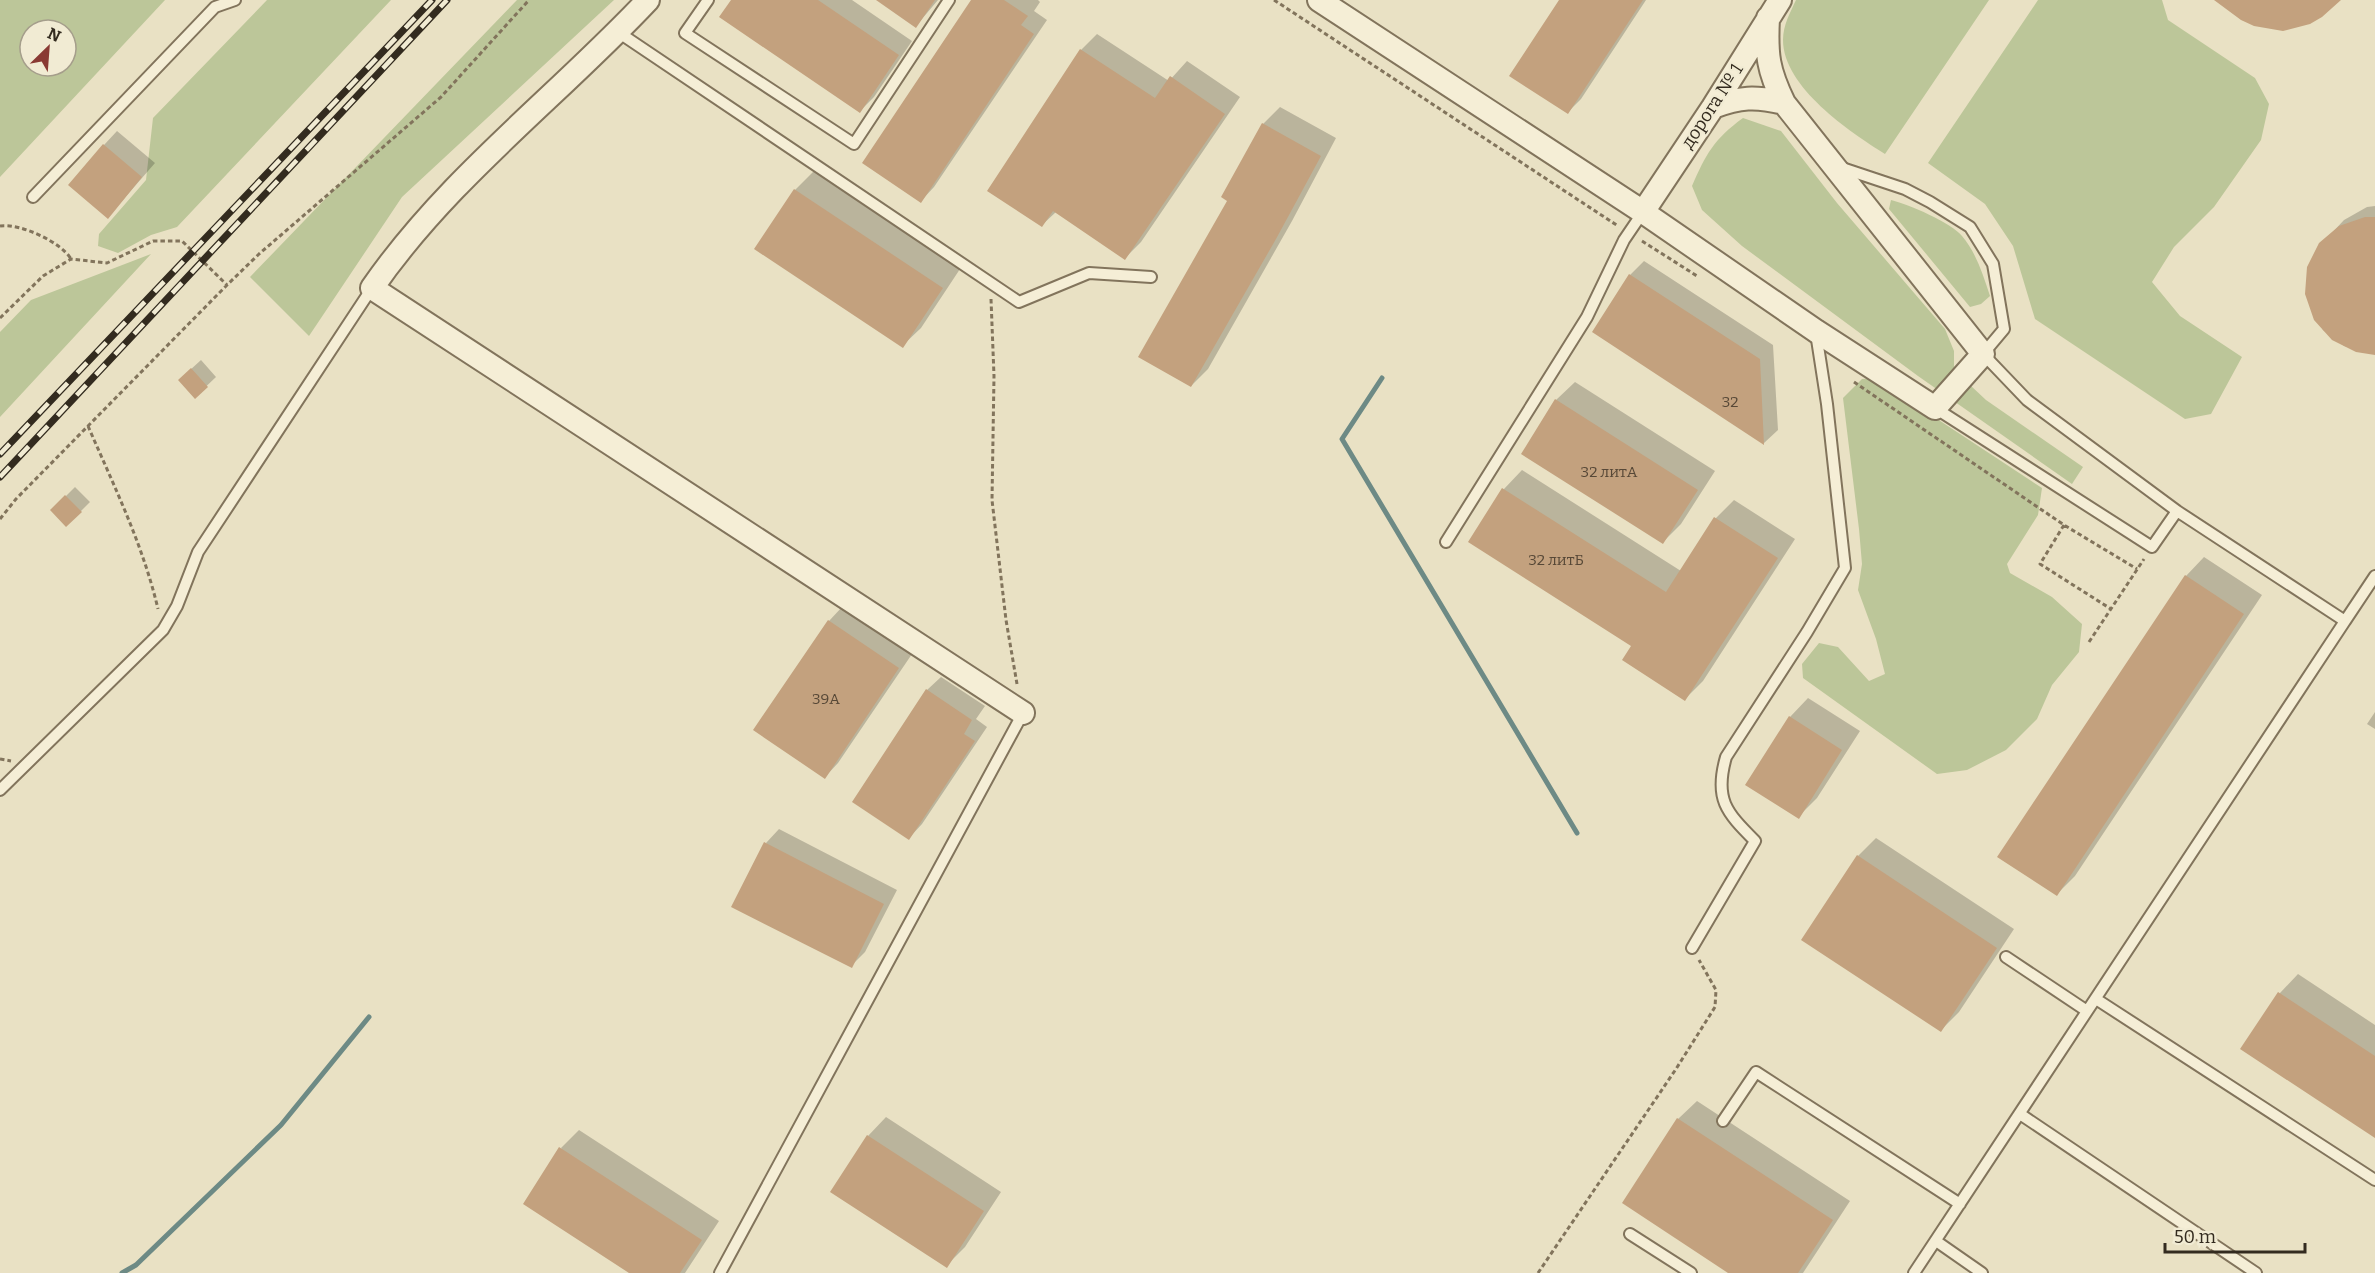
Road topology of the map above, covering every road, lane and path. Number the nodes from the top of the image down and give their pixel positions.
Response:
1 (235, 0) edge
2 (529, 0) edge
3 (648, 0) edge
4 (708, 0) edge
5 (949, 0) edge
6 (1274, 0) edge
7 (1319, 0) edge
8 (1774, 9) edge
9 (618, 32) junction
10 (1784, 102) junction
11 (1713, 107) junction
12 (1836, 166) junction
13 (33, 197) dead end
14 (1643, 212) junction
15 (0, 226) edge
16 (1629, 232) junction
17 (71, 259) junction
18 (1151, 277) dead end
19 (1698, 277) dead end
20 (990, 282) junction
21 (227, 285) junction
22 (372, 288) junction
23 (0, 318) edge
24 (1816, 331) junction
25 (1983, 354) junction
26 (1850, 379) dead end
27 (1935, 408) junction
28 (88, 426) junction
29 (2177, 511) junction
30 (0, 519) edge
31 (2064, 525) junction
32 (1446, 542) dead end
33 (2152, 548) junction
34 (2138, 570) junction
35 (2375, 576) edge
36 (2111, 609) junction
37 (2345, 621) junction
38 (163, 630) junction
39 (2089, 642) dead end
40 (1023, 713) junction
41 (0, 790) edge
42 (1692, 948) joint
43 (2006, 957) dead end
44 (2096, 999) junction
45 (2087, 1011) junction
46 (2020, 1114) junction
47 (1723, 1121) dead end
48 (2375, 1180) edge
49 (1960, 1204) junction
50 (1630, 1234) dead end
51 (1936, 1241) junction
52 (720, 1273) edge
53 (1538, 1273) edge
54 (1691, 1273) edge
55 (1914, 1273) edge
56 (1982, 1273) edge
57 (2256, 1273) edge

1 - 13 lane
2 - 21 path
3 - 9 street
4 - 5 lane
6 - 16 path
7 - 14 street
8 - 10 street
8 - 11 street, дорога № 1
9 - 20 lane
9 - 22 street
10 - 11 street
10 - 12 street
11 - 14 street, дорога № 1
12 - 25 street
12 - 25 lane
14 - 16 lane
14 - 24 street
15 - 17 path
16 - 19 path
16 - 32 lane
17 - 21 path
17 - 23 path
18 - 20 lane
20 - 40 path
21 - 28 path
22 - 38 lane
22 - 40 street
24 - 27 street
24 - 42 lane
25 - 27 street
25 - 29 lane
26 - 31 path
27 - 33 lane
28 - 30 path
28 - 38 path
29 - 33 lane
29 - 37 lane
31 - 34 path
31 - 36 path
33 - 34 path
34 - 36 path
35 - 37 lane
36 - 39 path
37 - 44 lane
38 - 41 lane
40 - 52 lane
42 - 53 path
43 - 45 lane
44 - 45 lane
44 - 48 lane
45 - 46 lane
46 - 49 lane
46 - 57 lane
47 - 49 lane
49 - 51 lane
50 - 54 lane
51 - 55 lane
51 - 56 lane

